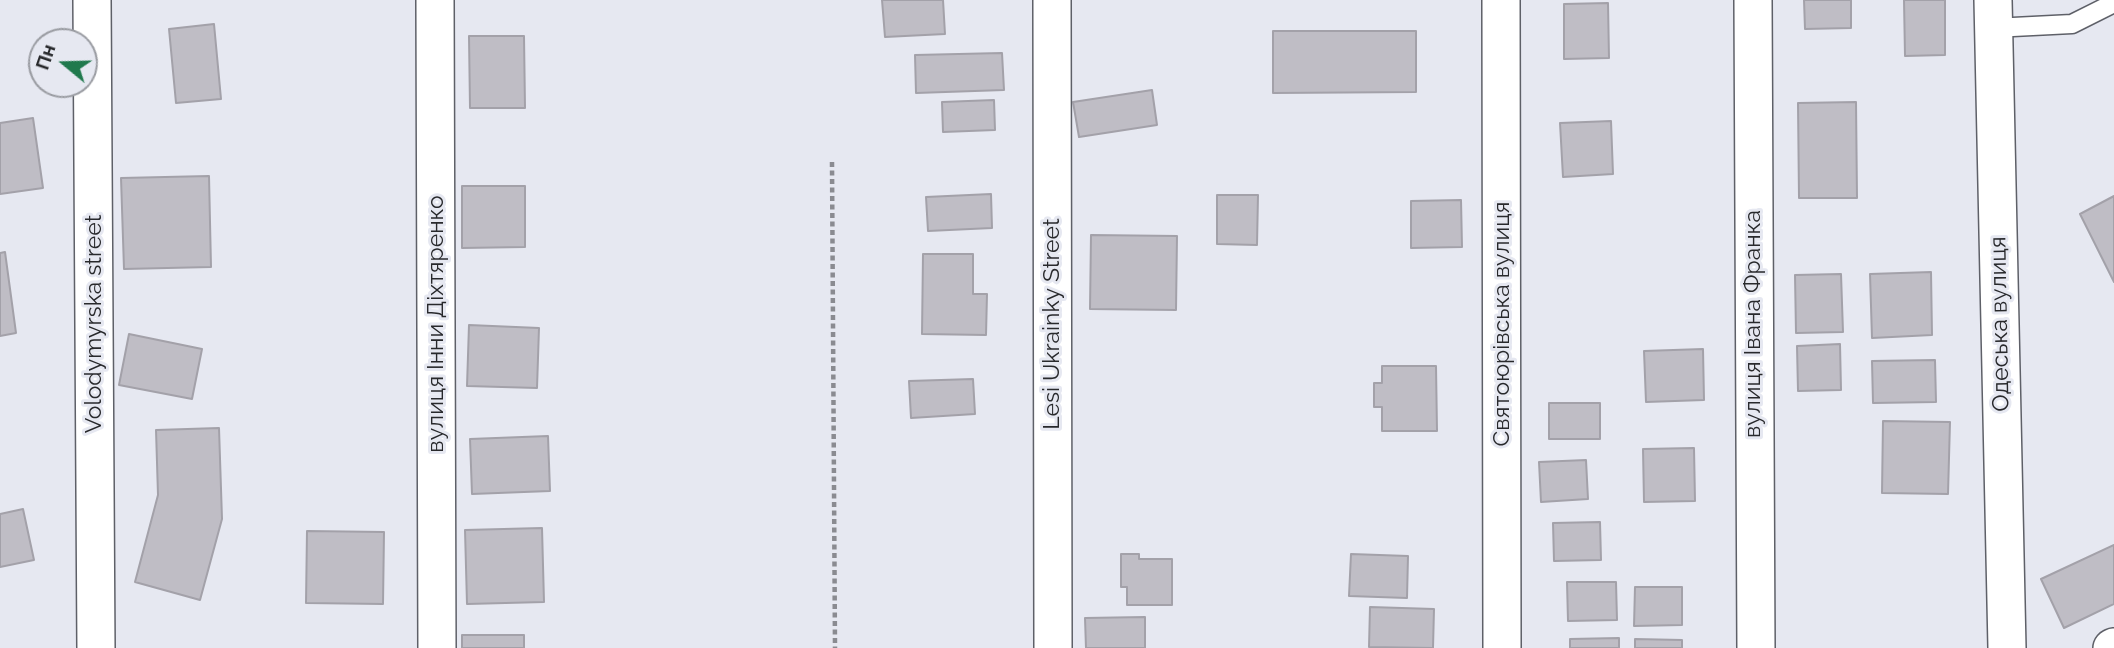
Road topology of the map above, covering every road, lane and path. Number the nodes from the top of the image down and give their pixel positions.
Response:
1 (92, 0) edge
2 (435, 0) edge
3 (1052, 0) edge
4 (1500, 0) edge
5 (1753, 0) edge
6 (2114, 3) edge
7 (1993, 14) edge
8 (832, 162) dead end
9 (96, 648) edge
10 (437, 648) edge
11 (835, 648) edge
12 (1053, 648) edge
13 (1502, 648) edge
14 (1756, 648) edge
15 (2007, 648) edge

1 - 9 street, Volodymyrska street
2 - 10 street, вулиця Інни Діхтяренко
3 - 12 street, Lesi Ukrainky Street
4 - 13 street, Святоюрівська вулиця
5 - 14 street, вулиця Івана Франка
6 - 7 lane
7 - 15 street, Одеська вулиця
8 - 11 path

